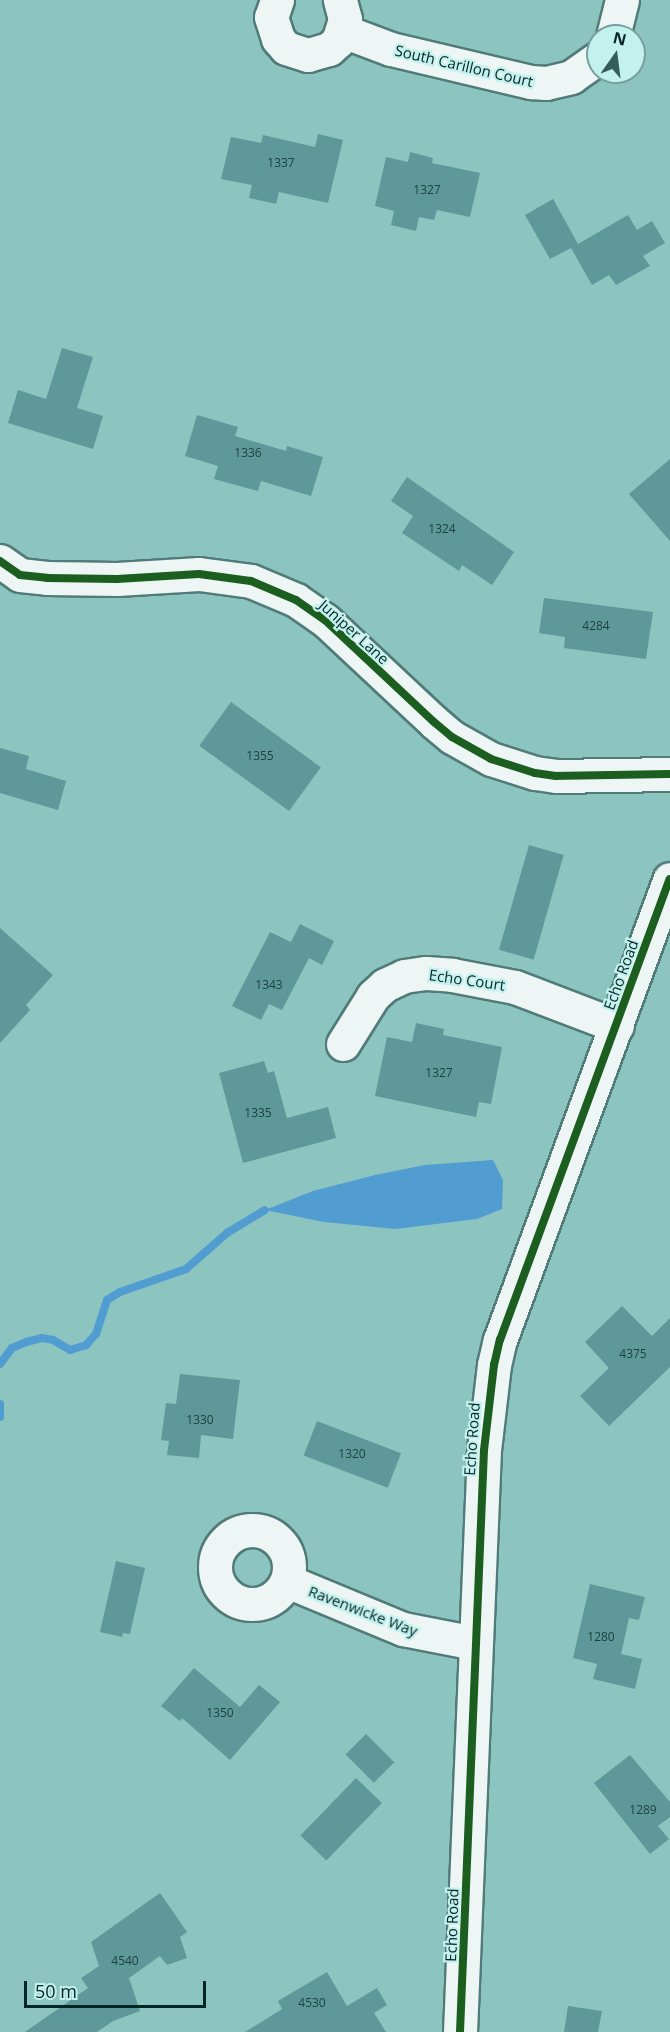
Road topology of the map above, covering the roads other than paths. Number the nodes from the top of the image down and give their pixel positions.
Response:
1 (277, 0) edge
2 (622, 0) edge
3 (342, 15) edge
4 (617, 24) edge
5 (586, 67) edge
6 (7, 574) edge
7 (670, 774) edge
8 (670, 879) edge
9 (617, 1026) junction
10 (344, 1044) dead end
11 (287, 1581) dead end
12 (475, 1643) junction
13 (460, 2032) edge

1 - 3 street, South Carillon Court
2 - 4 street
3 - 5 street, South Carillon Court
6 - 7 street, Juniper Lane
8 - 9 street, Echo Road
9 - 10 street, Echo Court
9 - 12 street, Echo Road
11 - 12 street, Ravenwicke Way
12 - 13 street, Echo Road

